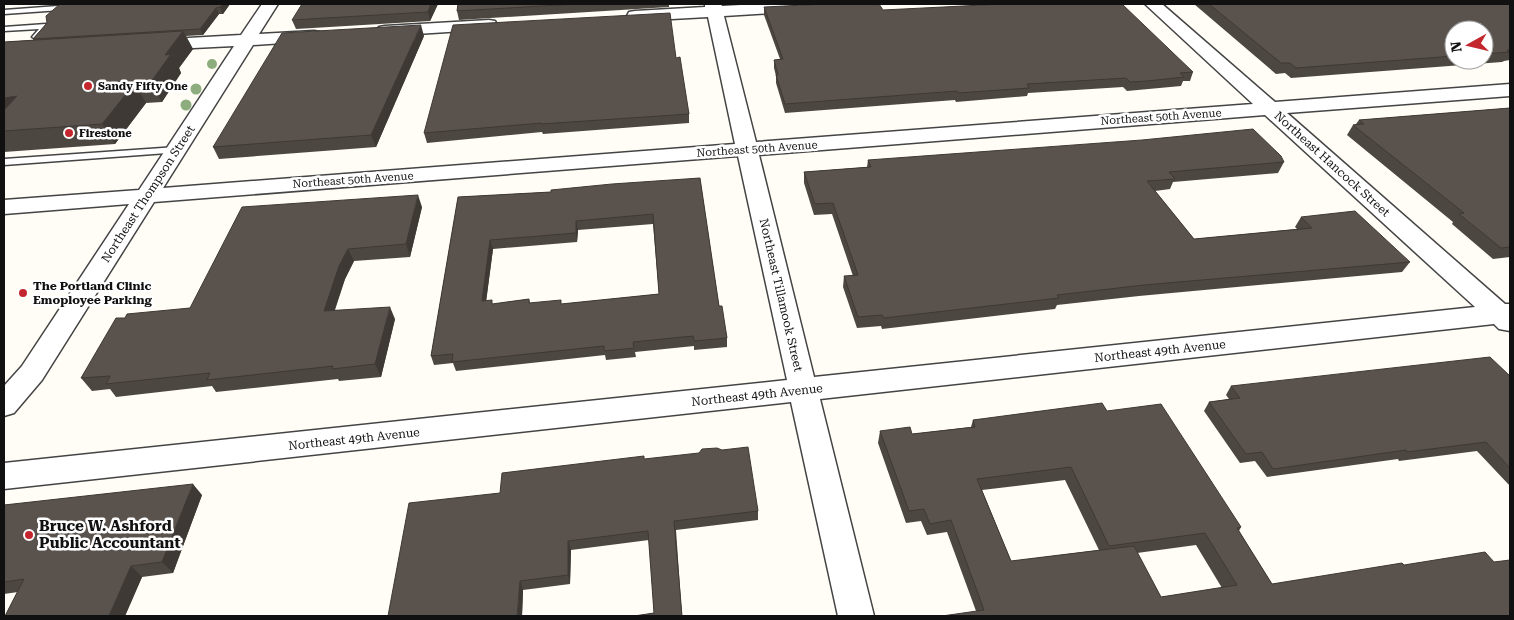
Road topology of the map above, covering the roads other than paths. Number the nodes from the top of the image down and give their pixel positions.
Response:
1 (270, 4) edge
2 (839, 4) edge
3 (1153, 4) edge
4 (58, 8) edge
5 (714, 8) edge
6 (4, 12) edge
7 (615, 17) edge
8 (505, 24) edge
9 (4, 29) edge
10 (366, 32) edge
11 (326, 35) edge
12 (246, 40) junction
13 (140, 46) edge
14 (35, 50) edge
15 (1510, 90) edge
16 (1270, 109) junction
17 (747, 149) junction
18 (176, 150) junction
19 (4, 162) edge
20 (148, 196) junction
21 (4, 207) edge
22 (1506, 317) edge
23 (802, 390) junction
24 (4, 406) edge
25 (4, 476) edge
26 (856, 616) edge

1 - 12 street, Northeast Thompson Street
2 - 5 street
3 - 16 street, Northeast Hancock Street
4 - 6 lane
5 - 7 street
5 - 17 street, Northeast Tillamook Street
8 - 10 street
9 - 14 lane
11 - 12 street
12 - 13 street
12 - 18 street, Northeast Thompson Street
15 - 16 street, Northeast 50th Avenue
16 - 17 street, Northeast 50th Avenue
16 - 22 street, Northeast Hancock Street
17 - 20 street, Northeast 50th Avenue
17 - 23 street, Northeast Tillamook Street
18 - 19 lane
18 - 20 street, Northeast Thompson Street
20 - 21 street, Northeast 50th Avenue
20 - 24 street, Northeast Thompson Street
22 - 23 street, Northeast 49th Avenue
23 - 25 street, Northeast 49th Avenue
23 - 26 street, Northeast Tillamook Street

